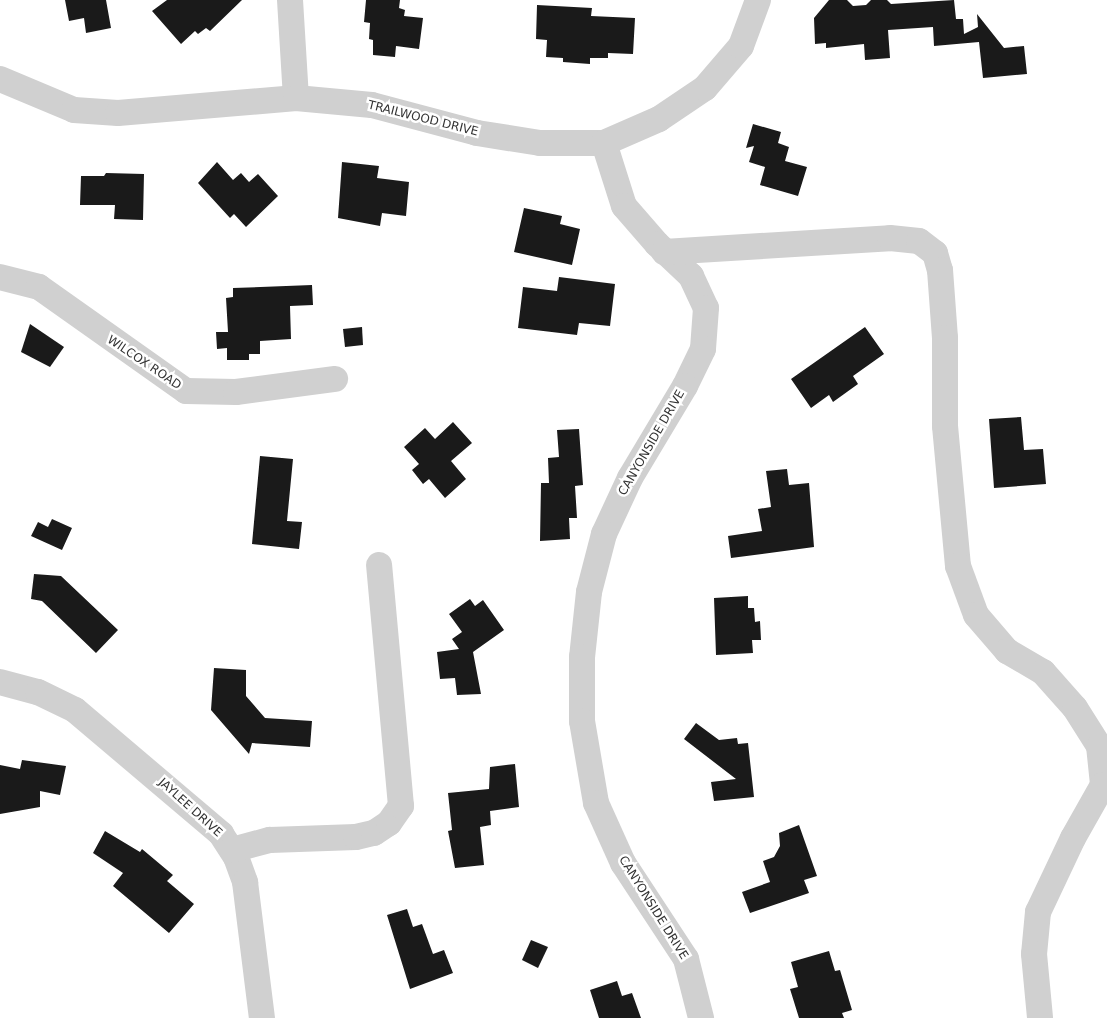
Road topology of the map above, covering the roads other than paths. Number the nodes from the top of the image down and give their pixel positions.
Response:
1 (290, 0) edge
2 (758, 0) edge
3 (0, 79) edge
4 (296, 98) junction
5 (604, 143) junction
6 (664, 252) junction
7 (0, 276) edge
8 (335, 379) dead end
9 (379, 565) dead end
10 (0, 682) edge
11 (232, 850) junction
12 (262, 1018) edge
13 (701, 1018) edge
14 (1040, 1018) edge

1 - 4 street
2 - 5 street, TRAILWOOD DRIVE
3 - 4 street, TRAILWOOD DRIVE
4 - 5 street, TRAILWOOD DRIVE
5 - 6 street, CANYONSIDE DRIVE
6 - 13 street, CANYONSIDE DRIVE
6 - 14 street
7 - 8 street, WILCOX ROAD
9 - 11 street
10 - 11 street, JAYLEE DRIVE
11 - 12 street, JAYLEE DRIVE

